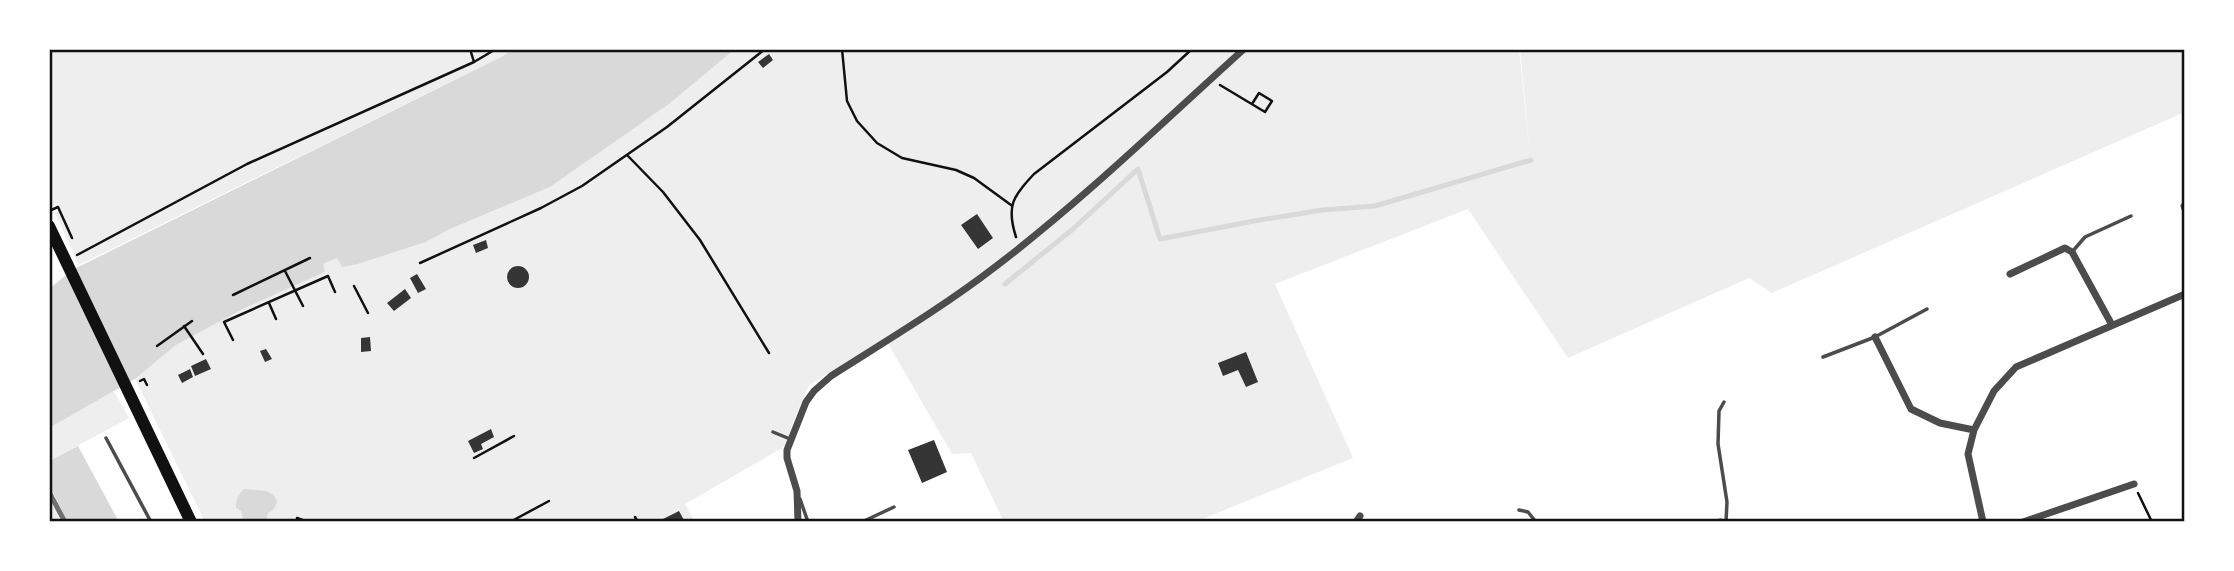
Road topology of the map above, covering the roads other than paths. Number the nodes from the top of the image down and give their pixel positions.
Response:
1 (1244, 49) edge
2 (2131, 216) dead end
3 (49, 226) edge
4 (2072, 252) junction
5 (2010, 274) dead end
6 (2184, 297) edge
7 (1927, 309) dead end
8 (2112, 325) junction
9 (1875, 337) junction
10 (1823, 357) dead end
11 (1724, 402) dead end
12 (1975, 430) junction
13 (773, 432) dead end
14 (106, 438) dead end
15 (790, 439) junction
16 (2134, 484) road end
17 (797, 491) junction
18 (894, 507) dead end
19 (1519, 510) dead end
20 (151, 522) edge
21 (191, 522) edge
22 (798, 522) edge
23 (808, 522) edge
24 (862, 522) edge
25 (1536, 522) edge
26 (1722, 522) edge
27 (1983, 522) edge
28 (2023, 522) edge

1 - 15 street
2 - 4 lane
3 - 21 main road
4 - 5 street
4 - 8 street
6 - 8 street
7 - 9 lane
8 - 12 street
9 - 10 lane
9 - 12 street
11 - 26 lane
12 - 27 street
13 - 15 lane
14 - 20 lane
15 - 17 street
16 - 28 street
17 - 22 street
17 - 23 lane
18 - 24 lane
19 - 25 lane

